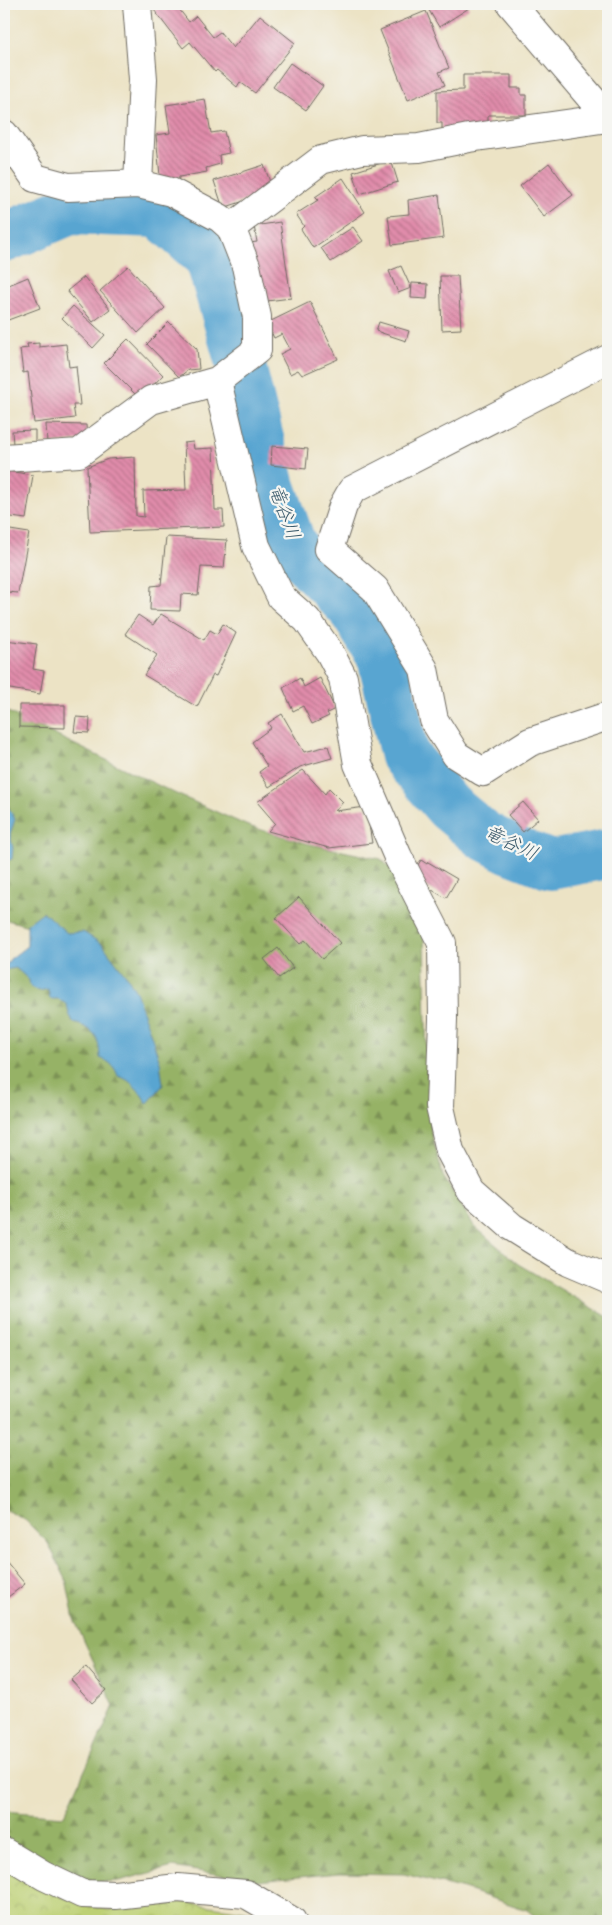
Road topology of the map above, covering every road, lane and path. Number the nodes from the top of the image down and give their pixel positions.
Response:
1 (137, 4) edge
2 (511, 4) edge
3 (608, 118) edge
4 (4, 134) edge
5 (138, 184) junction
6 (231, 228) junction
7 (608, 359) edge
8 (217, 381) junction
9 (4, 458) edge
10 (608, 716) edge
11 (608, 1279) edge
12 (4, 1852) edge
13 (292, 1921) edge

1 - 5 street
2 - 3 street
3 - 6 street
4 - 5 street
5 - 6 street
6 - 8 street
7 - 10 street
8 - 9 street
8 - 11 street
12 - 13 street

